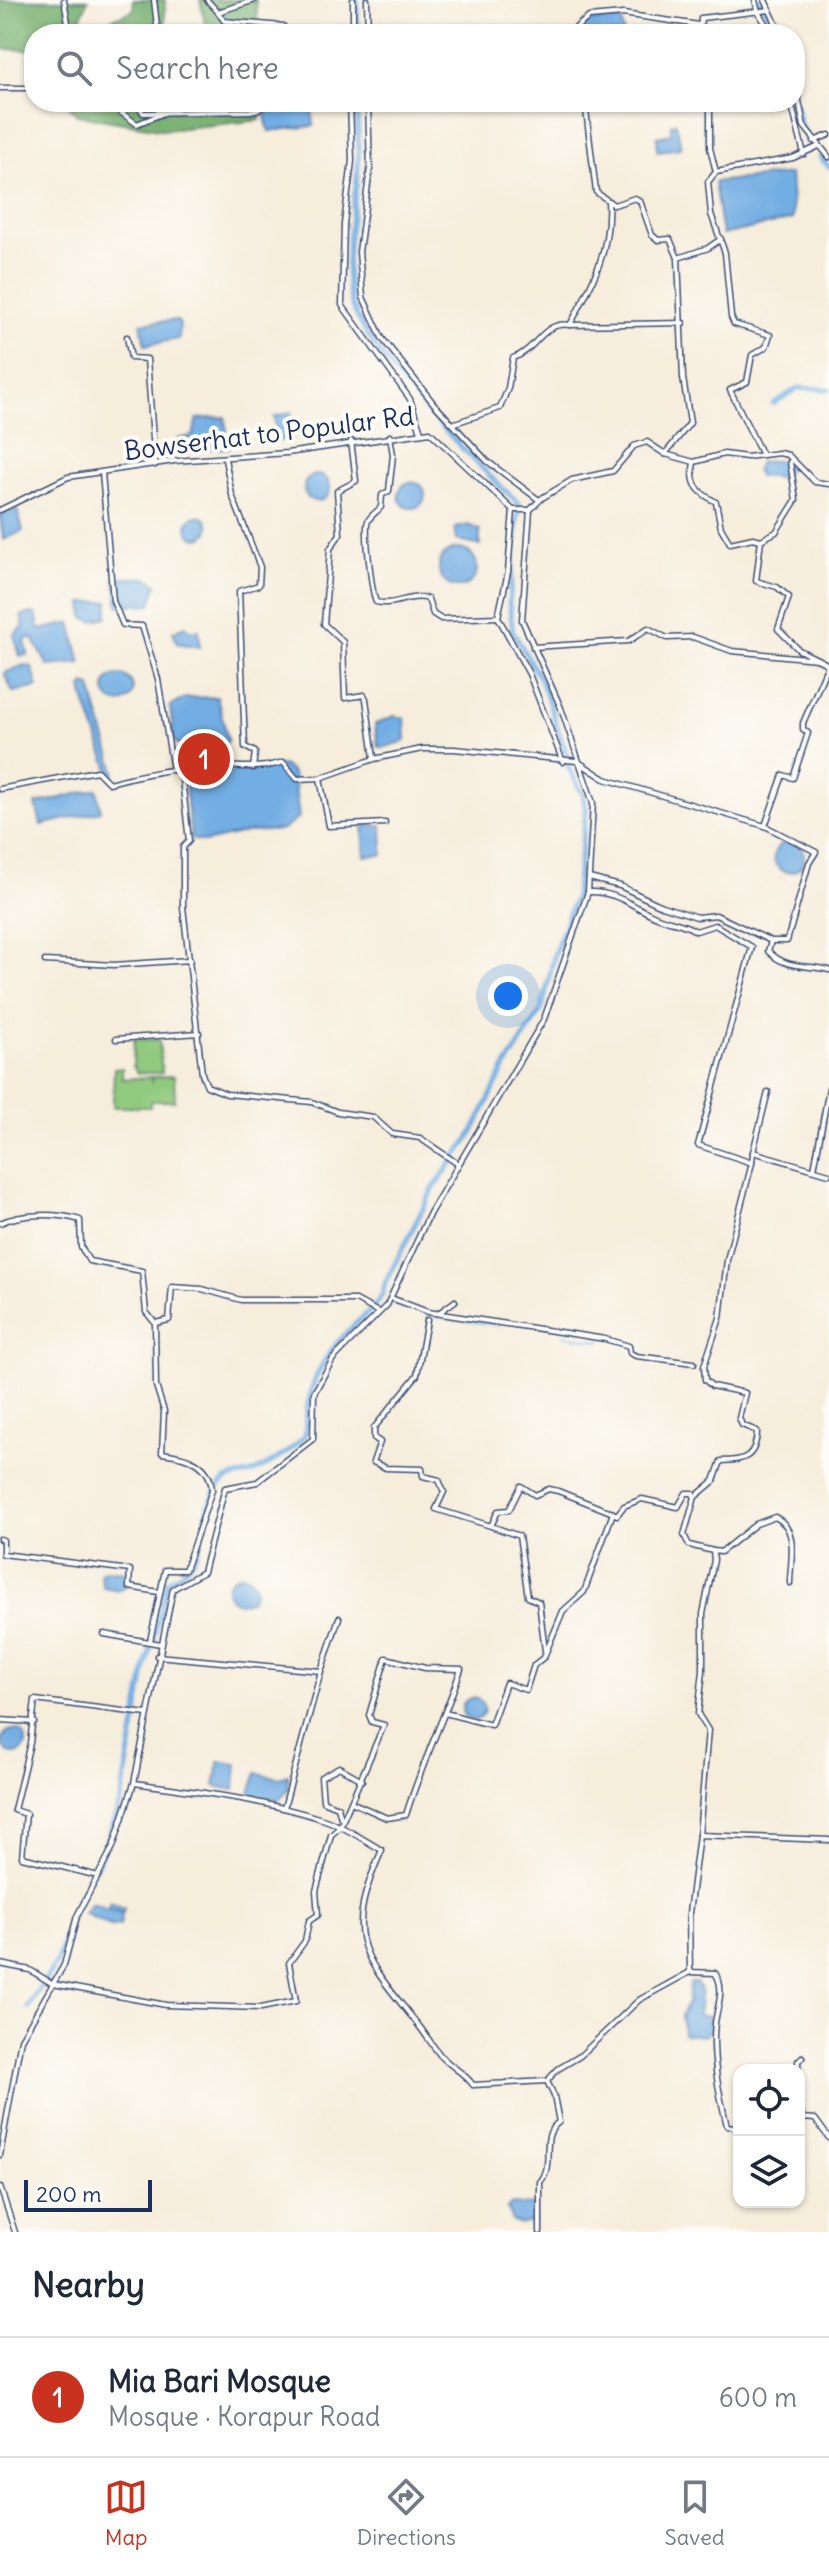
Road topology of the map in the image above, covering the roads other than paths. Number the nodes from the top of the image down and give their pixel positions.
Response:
1 (64, 0) edge
2 (154, 0) edge
3 (207, 0) edge
4 (255, 0) edge
5 (353, 0) edge
6 (367, 0) edge
7 (755, 0) edge
8 (765, 0) edge
9 (770, 10) junction
10 (218, 12) junction
11 (758, 12) junction
12 (68, 24) edge
13 (157, 24) edge
14 (259, 24) edge
15 (353, 24) edge
16 (368, 24) edge
17 (583, 24) edge
18 (692, 24) edge
19 (699, 24) edge
20 (766, 24) edge
21 (776, 24) edge
22 (0, 88) edge
23 (24, 88) edge
24 (120, 112) edge
25 (142, 112) edge
26 (207, 112) edge
27 (350, 112) edge
28 (368, 112) edge
29 (586, 112) edge
30 (710, 112) edge
31 (794, 112) edge
32 (801, 112) edge
33 (164, 113) junction
34 (829, 135) edge
35 (814, 141) junction
36 (819, 146) junction
37 (804, 154) junction
38 (829, 157) edge
39 (716, 172) junction
40 (608, 201) junction
41 (721, 239) junction
42 (678, 258) junction
43 (683, 323) junction
44 (570, 325) junction
45 (127, 337) dead end
46 (455, 423) junction
47 (421, 432) junction
48 (390, 436) junction
49 (351, 441) junction
50 (665, 454) junction
51 (762, 455) junction
52 (225, 459) junction
53 (789, 459) junction
54 (694, 462) junction
55 (155, 465) junction
56 (101, 473) junction
57 (829, 484) edge
58 (539, 500) junction
59 (0, 510) edge
60 (516, 510) junction
61 (529, 510) junction
62 (761, 540) junction
63 (498, 617) junction
64 (533, 647) junction
65 (818, 659) junction
66 (828, 665) edge
67 (374, 759) junction
68 (577, 761) junction
69 (566, 762) junction
70 (253, 768) junction
71 (173, 770) junction
72 (181, 770) junction
73 (320, 778) junction
74 (0, 789) edge
75 (385, 823) dead end
76 (765, 826) junction
77 (588, 878) junction
78 (588, 892) junction
79 (771, 941) junction
80 (190, 960) junction
81 (45, 961) dead end
82 (829, 970) edge
83 (199, 1033) junction
84 (116, 1039) dead end
85 (829, 1088) edge
86 (768, 1092) dead end
87 (753, 1152) junction
88 (456, 1163) junction
89 (752, 1163) junction
90 (814, 1169) junction
91 (829, 1174) edge
92 (0, 1223) edge
93 (391, 1298) junction
94 (455, 1301) dead end
95 (376, 1311) junction
96 (438, 1314) junction
97 (427, 1320) dead end
98 (155, 1323) junction
99 (694, 1363) dead end
100 (695, 1497) junction
101 (613, 1513) junction
102 (465, 1520) junction
103 (491, 1526) junction
104 (462, 1528) dead end
105 (0, 1539) edge
106 (713, 1551) junction
107 (790, 1583) dead end
108 (159, 1592) junction
109 (339, 1618) dead end
110 (104, 1634) dead end
111 (150, 1641) junction
112 (160, 1644) junction
113 (546, 1653) junction
114 (157, 1656) junction
115 (321, 1671) junction
116 (445, 1713) junction
117 (147, 1714) junction
118 (0, 1720) edge
119 (34, 1722) junction
120 (363, 1780) junction
121 (134, 1783) junction
122 (351, 1802) junction
123 (284, 1808) junction
124 (342, 1820) junction
125 (340, 1827) junction
126 (699, 1835) junction
127 (829, 1840) edge
128 (97, 1876) junction
129 (0, 1964) edge
130 (690, 1972) junction
131 (53, 1984) junction
132 (802, 2057) dead end
133 (798, 2064) edge
134 (547, 2081) junction
135 (805, 2118) edge
136 (733, 2127) edge
137 (3, 2129) edge
138 (829, 2138) edge
139 (0, 2155) edge
140 (0, 2187) edge
141 (15, 2232) edge
142 (540, 2232) edge

1 - 12 street
2 - 13 street
3 - 10 street
4 - 10 street
5 - 15 street
6 - 16 street
7 - 11 street
8 - 9 street
9 - 11 street
9 - 21 street
10 - 14 street
11 - 19 street
11 - 20 street
17 - 18 street
22 - 23 street
24 - 33 street
25 - 33 street
26 - 33 street
27 - 47 street
28 - 46 street
29 - 40 street
30 - 39 street
31 - 37 street
32 - 35 street
34 - 35 street
35 - 36 street
36 - 37 street
36 - 38 street
37 - 39 street
39 - 41 street
40 - 42 street
40 - 44 street
41 - 42 street
41 - 51 street
42 - 43 street
43 - 44 street
43 - 50 street
44 - 46 street
45 - 55 street
46 - 58 street
47 - 48 street, Bowserhat to Popular Rd
47 - 60 street, Bowserhat to Popular Rd
48 - 49 street, Bowserhat to Popular Rd
48 - 63 street
49 - 52 street, Bowserhat to Popular Rd
49 - 67 street
50 - 54 street
50 - 58 street
51 - 53 street
51 - 54 street
52 - 55 street, Bowserhat to Popular Rd
52 - 70 street
53 - 57 street
53 - 62 street
54 - 62 street
55 - 56 street, Bowserhat to Popular Rd
56 - 59 street, Bowserhat to Popular Rd
56 - 71 street
58 - 61 street
60 - 61 street
60 - 63 street
61 - 64 street
62 - 65 street
63 - 69 street
64 - 65 street
64 - 68 street
65 - 66 street
66 - 76 street
67 - 69 street
67 - 73 street
68 - 69 street
68 - 76 street
68 - 77 street
70 - 72 street
70 - 73 street
71 - 72 street
71 - 74 street
72 - 80 street
73 - 75 street
76 - 79 street
77 - 78 street
77 - 79 street
78 - 88 street
78 - 89 street
79 - 82 street
80 - 81 street
80 - 83 street
83 - 84 street
83 - 88 street
85 - 90 street
86 - 87 street
87 - 89 street
87 - 90 street
88 - 93 street
89 - 100 street
90 - 91 street
92 - 98 street
93 - 95 street
93 - 96 street
94 - 96 street
95 - 98 street
95 - 112 street
96 - 99 street
97 - 102 street
98 - 108 street
100 - 101 street
100 - 106 street
101 - 103 street
101 - 113 street
102 - 103 street
102 - 104 street
103 - 113 street
105 - 108 street
106 - 107 street
106 - 126 street
108 - 111 street
109 - 115 street
110 - 111 street
111 - 112 street
112 - 114 street
113 - 116 street
114 - 115 street
114 - 117 street
115 - 123 street
116 - 120 street
116 - 122 street
117 - 119 street
117 - 121 street
118 - 119 street
119 - 128 street
120 - 122 street
120 - 124 street
121 - 123 street
121 - 128 street
122 - 124 street
123 - 125 street
124 - 125 street
125 - 131 street
125 - 134 street
126 - 127 street
126 - 130 street
128 - 131 street
129 - 131 street
130 - 134 street
130 - 136 street
131 - 137 street
132 - 133 street
134 - 142 street
135 - 138 street
137 - 139 street
140 - 141 street

